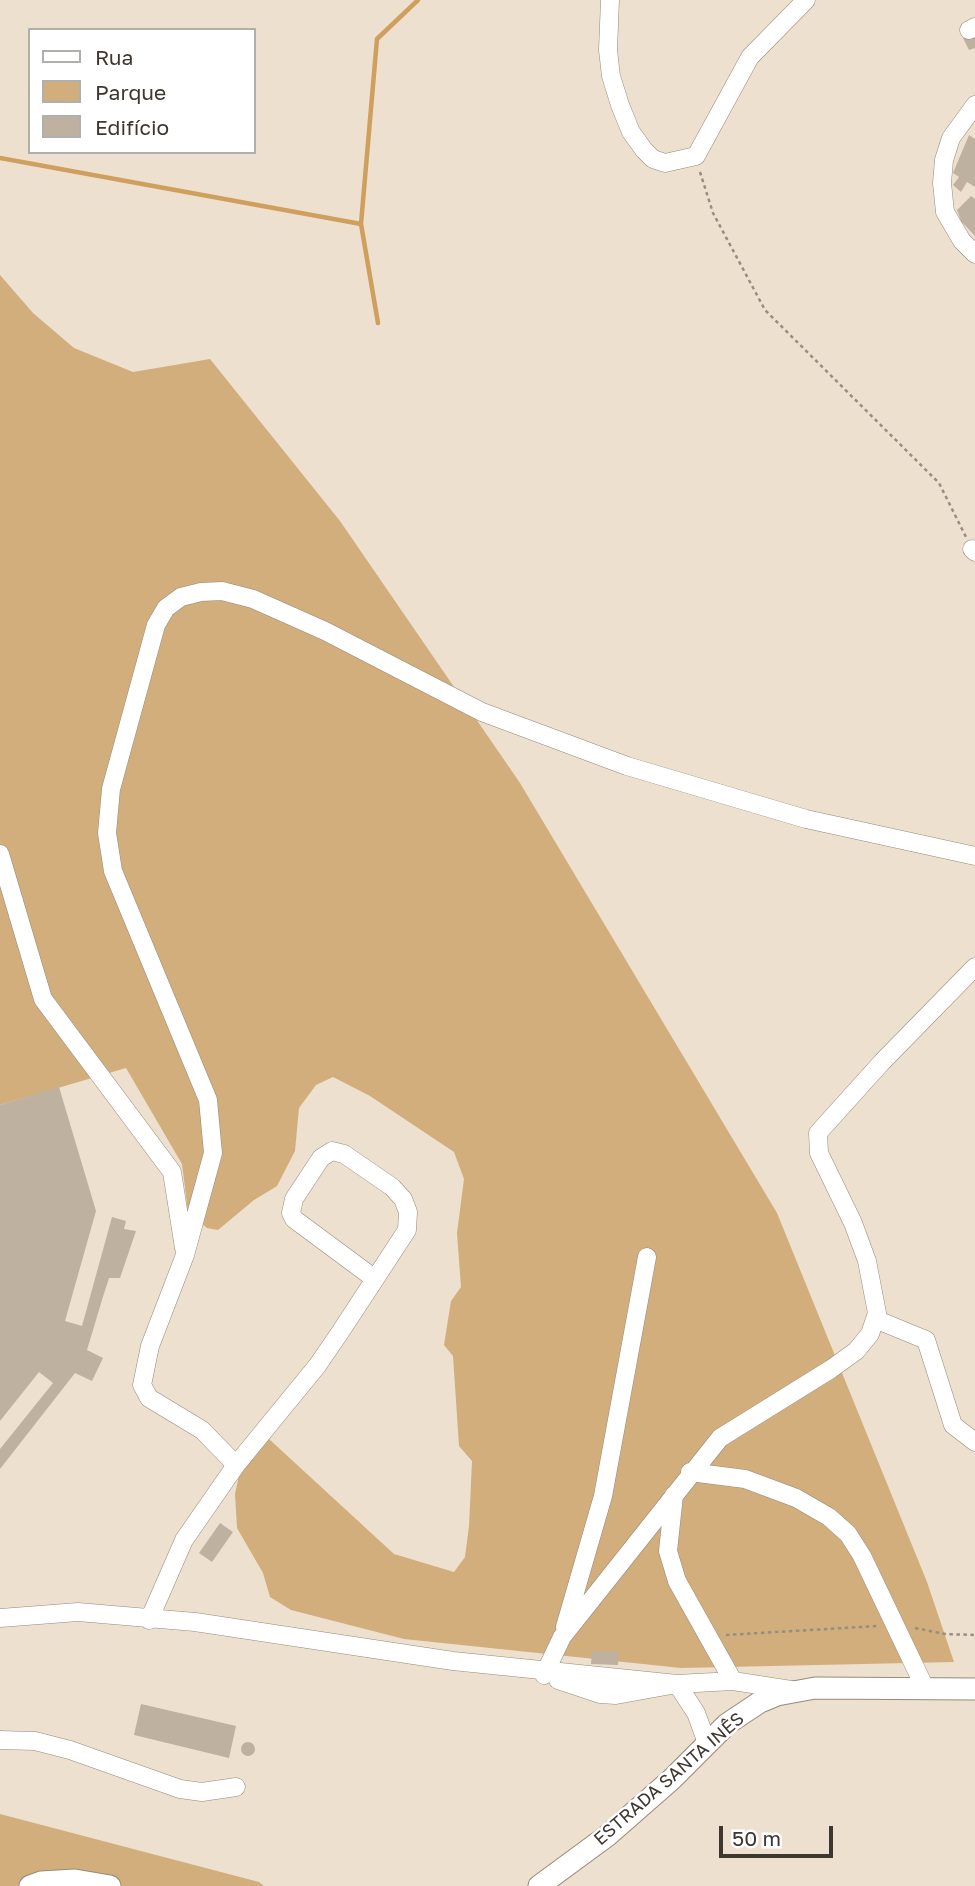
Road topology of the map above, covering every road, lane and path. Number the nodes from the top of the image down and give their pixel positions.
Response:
1 (610, 0) edge
2 (806, 0) edge
3 (975, 105) edge
4 (696, 156) junction
5 (975, 254) edge
6 (974, 551) edge
7 (0, 854) edge
8 (975, 856) edge
9 (975, 967) edge
10 (185, 1255) junction
11 (647, 1257) dead end
12 (375, 1279) junction
13 (875, 1319) junction
14 (975, 1442) edge
15 (236, 1465) junction
16 (690, 1472) junction
17 (674, 1495) junction
18 (0, 1618) edge
19 (149, 1620) junction
20 (895, 1625) junction
21 (975, 1635) edge
22 (707, 1636) junction
23 (562, 1637) junction
24 (543, 1672) junction
25 (733, 1681) junction
26 (677, 1684) junction
27 (925, 1688) junction
28 (975, 1689) edge
29 (795, 1690) junction
30 (0, 1740) edge
31 (707, 1743) junction
32 (236, 1787) dead end
33 (30, 1886) edge
34 (110, 1886) edge
35 (538, 1886) edge

1 - 4 street
2 - 4 street
3 - 5 street
4 - 6 path
7 - 10 street
8 - 10 street
9 - 13 street
10 - 15 street
11 - 23 street
12 - 12 street
12 - 15 street
13 - 14 street
13 - 16 street
15 - 19 street
16 - 17 street
16 - 20 street
17 - 22 street
17 - 23 street
18 - 19 street
19 - 24 street
20 - 21 path
20 - 22 path
20 - 27 street
22 - 25 street
23 - 24 street
24 - 26 street
25 - 26 street
25 - 29 street
26 - 31 street
27 - 28 main road, ESTRADA SANTA INÊS
27 - 29 main road, ESTRADA SANTA INÊS
29 - 31 main road, ESTRADA SANTA INÊS
30 - 32 street
31 - 35 main road, ESTRADA SANTA INÊS
33 - 34 main road

